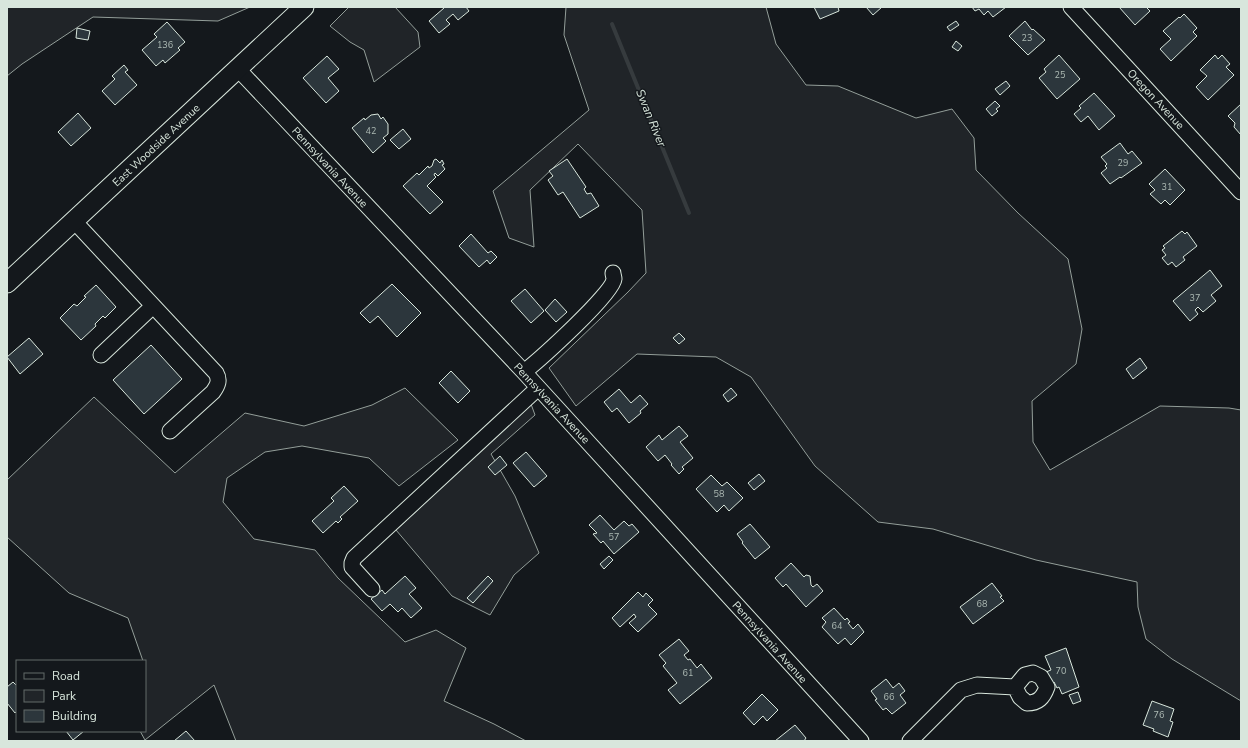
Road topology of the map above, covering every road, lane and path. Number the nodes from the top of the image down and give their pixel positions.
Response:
1 (304, 7) edge
2 (1071, 7) edge
3 (238, 68) junction
4 (1241, 192) edge
5 (74, 221) junction
6 (613, 273) dead end
7 (7, 283) edge
8 (153, 306) junction
9 (101, 355) dead end
10 (524, 372) junction
11 (538, 388) junction
12 (170, 431) dead end
13 (372, 589) dead end
14 (1015, 687) dead end
15 (861, 741) edge
16 (910, 741) edge

1 - 3 main road, East Woodside Avenue
2 - 4 street, Oregon Avenue
3 - 5 main road, East Woodside Avenue
3 - 10 street, Pennsylvania Avenue
5 - 7 main road, East Woodside Avenue
5 - 8 street
6 - 10 street
8 - 9 street
8 - 12 street
10 - 11 street, Pennsylvania Avenue
11 - 13 street
11 - 15 street, Pennsylvania Avenue
14 - 16 street

